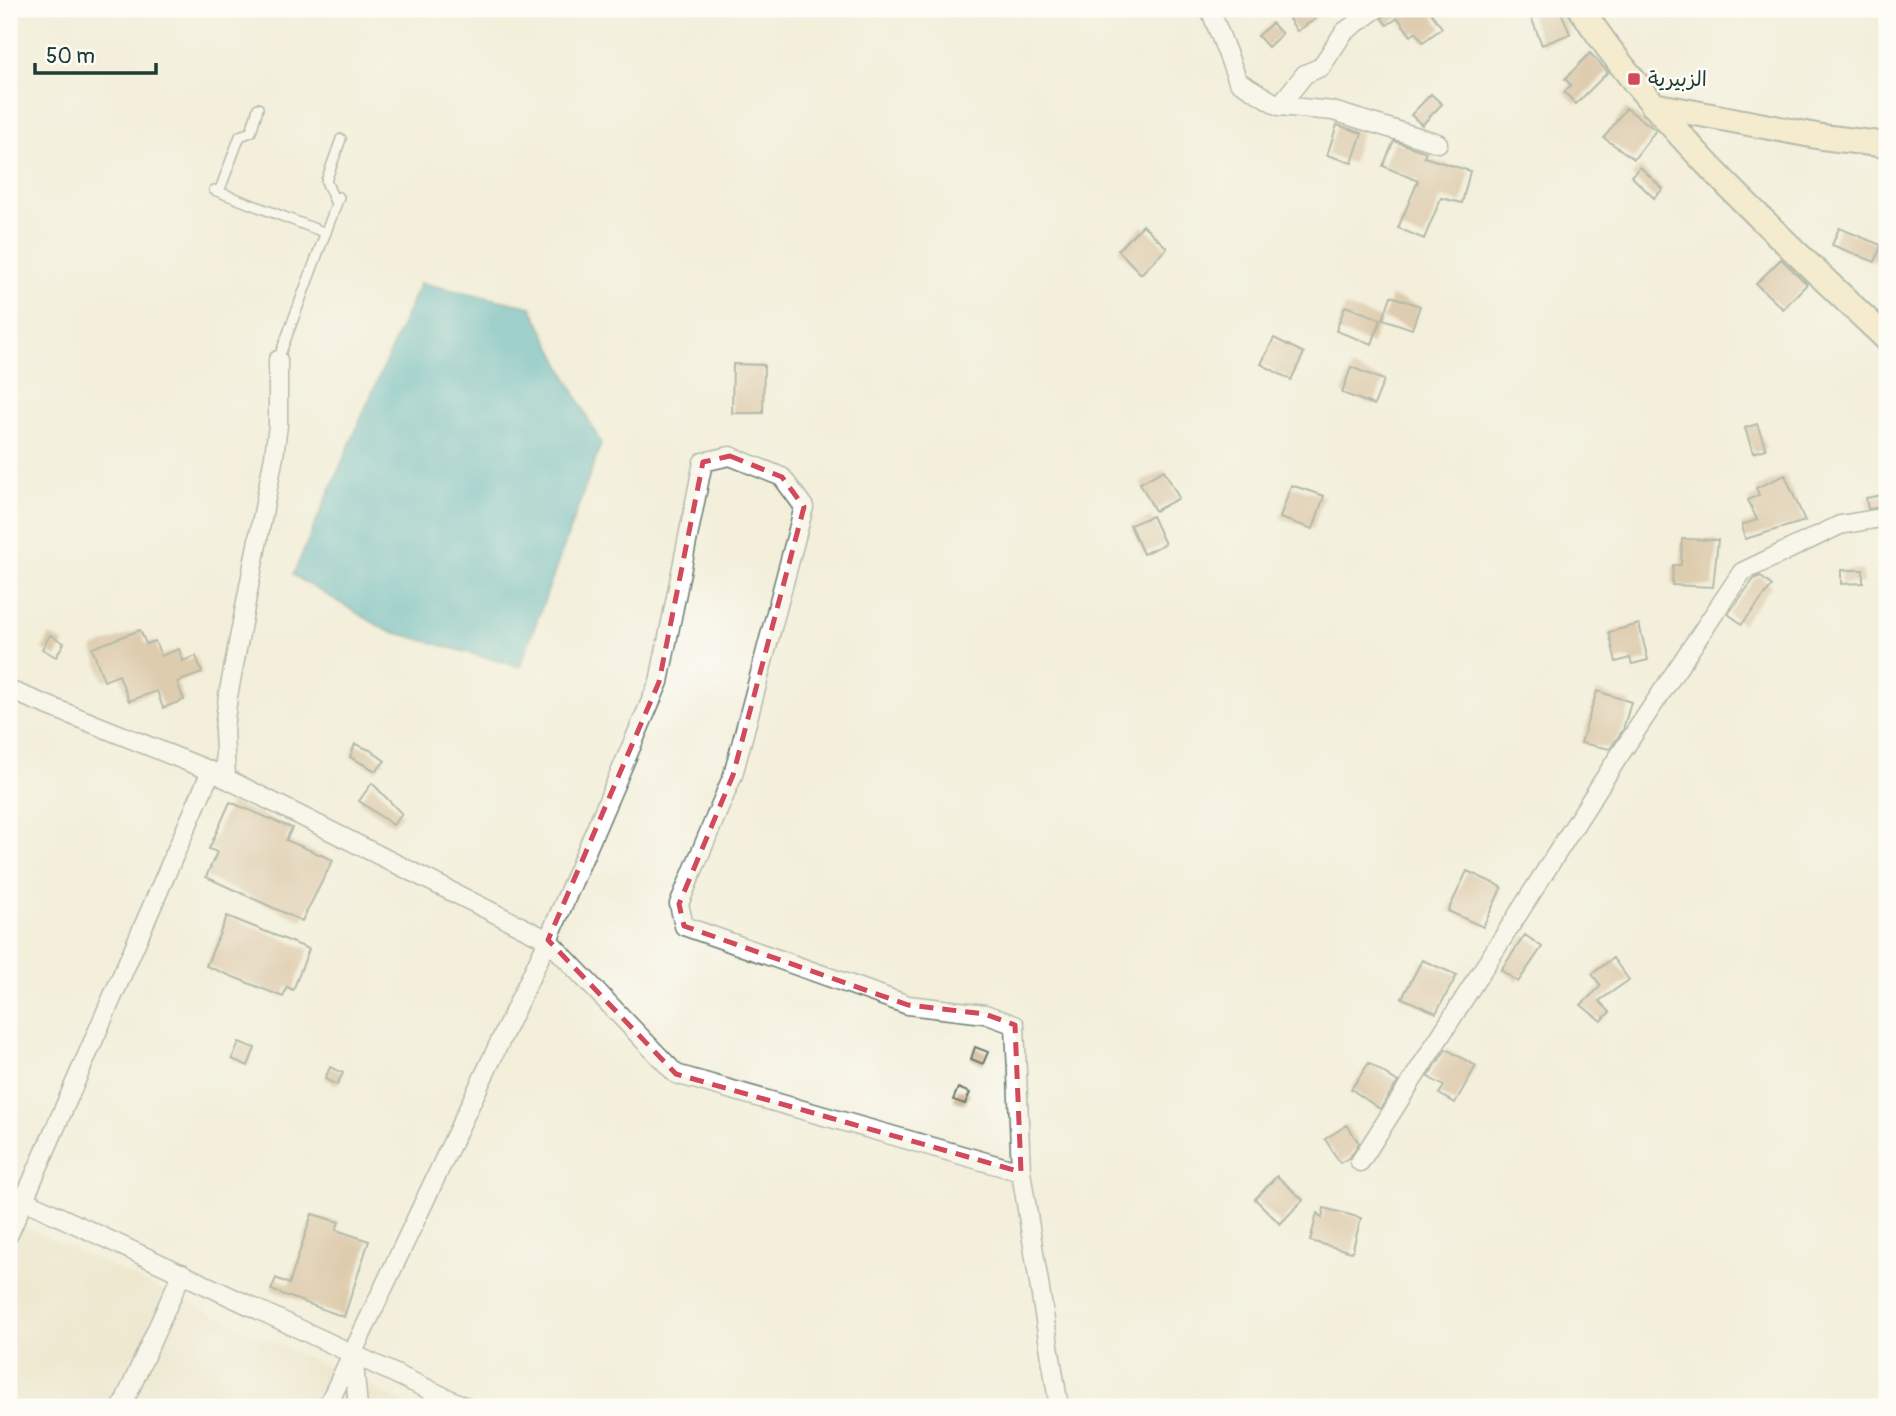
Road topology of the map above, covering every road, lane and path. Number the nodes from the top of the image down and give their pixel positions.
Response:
1 (1210, 9) edge
2 (1376, 9) edge
3 (1581, 9) edge
4 (1653, 105) junction
5 (1279, 106) junction
6 (258, 108) dead end
7 (341, 139) dead end
8 (1438, 143) dead end
9 (1887, 145) edge
10 (326, 233) junction
11 (1887, 339) edge
12 (278, 360) joint
13 (1887, 517) edge
14 (9, 690) edge
15 (218, 775) junction
16 (548, 940) junction
17 (1360, 1162) dead end
18 (1021, 1171) junction
19 (16, 1197) edge
20 (9, 1234) edge
21 (183, 1273) junction
22 (353, 1353) junction
23 (122, 1407) edge
24 (327, 1407) edge
25 (358, 1407) edge
26 (466, 1407) edge
27 (1059, 1407) edge

1 - 5 street
2 - 5 street
3 - 4 main road
4 - 9 main road
4 - 11 main road
5 - 8 street
6 - 10 lane
7 - 10 lane
10 - 12 lane
12 - 15 street
13 - 17 street
14 - 15 street
15 - 16 street
15 - 19 street
16 - 18 street
16 - 18 street
16 - 22 street
18 - 27 street
19 - 20 street
19 - 21 street
21 - 22 street
21 - 23 street
22 - 24 street
22 - 25 street
22 - 26 street

